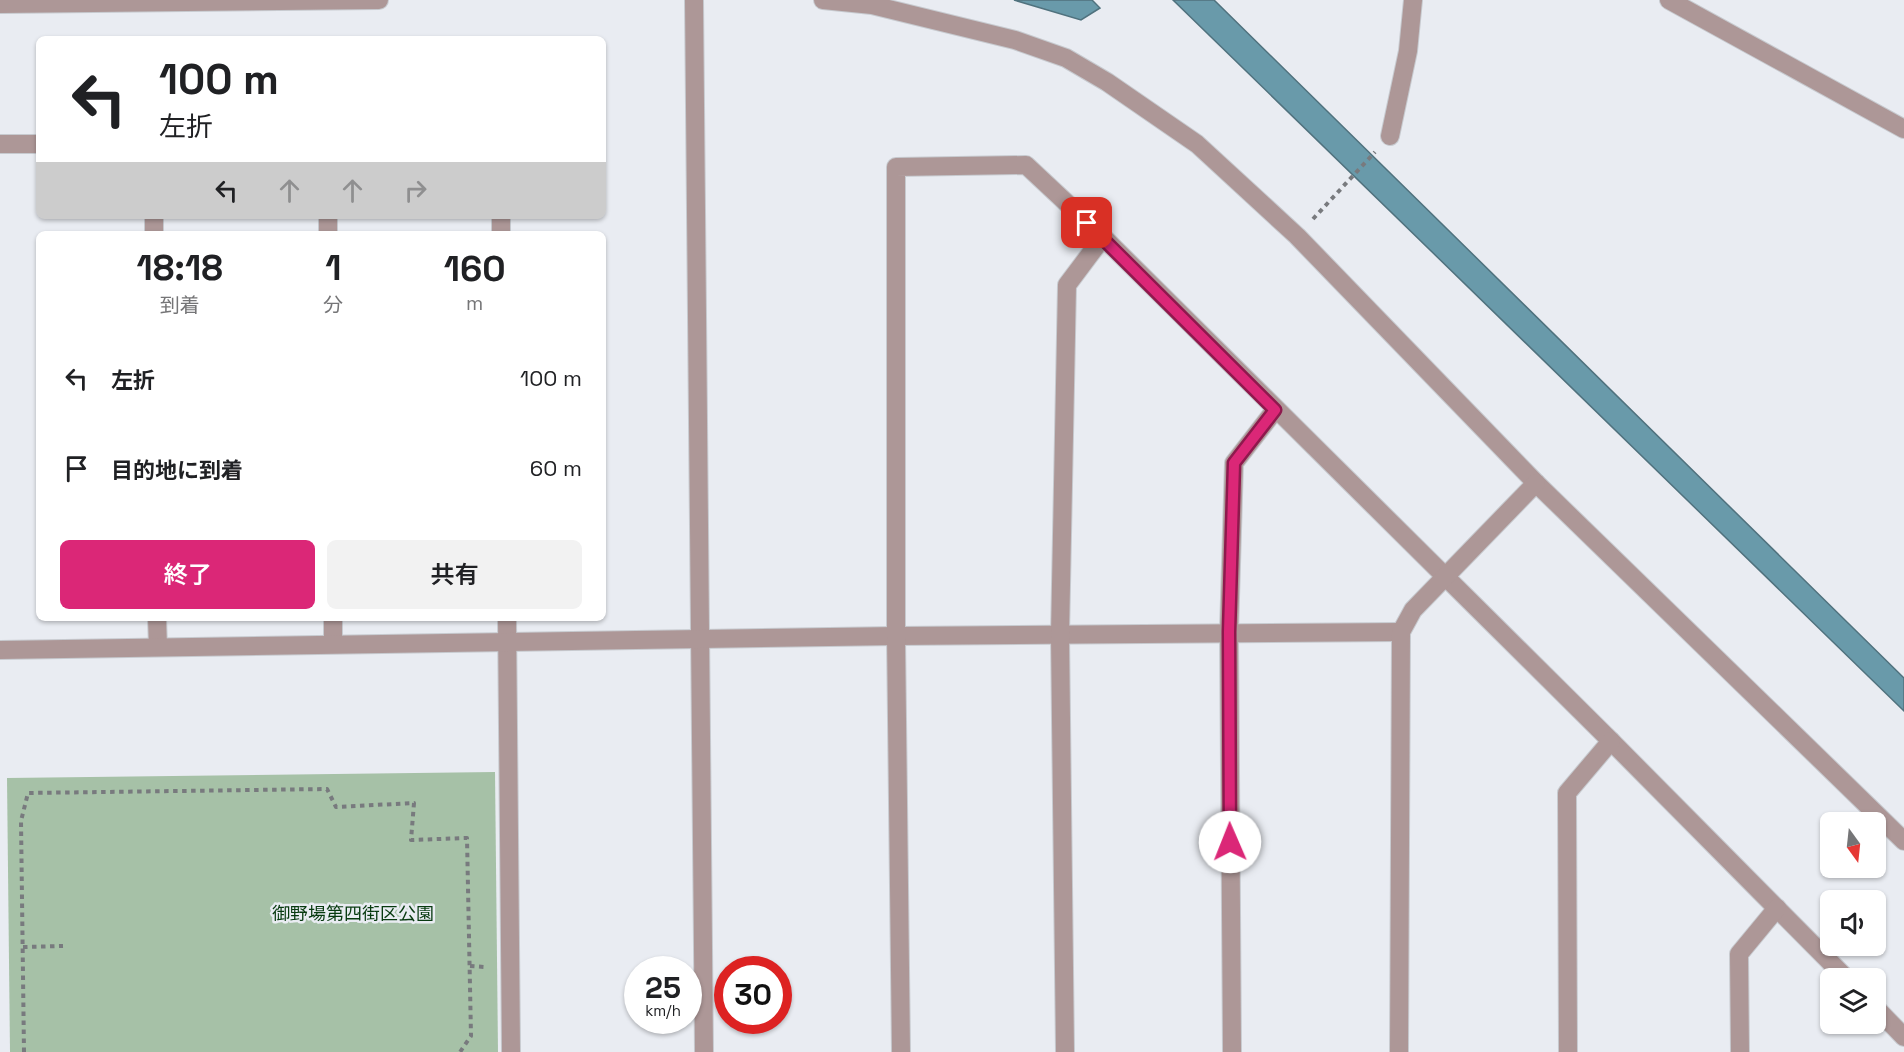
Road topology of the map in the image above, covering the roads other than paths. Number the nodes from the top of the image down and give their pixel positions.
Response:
1 (379, 0) edge
2 (694, 0) edge
3 (824, 0) edge
4 (1413, 0) edge
5 (1669, 0) edge
6 (0, 4) edge
7 (1904, 129) edge
8 (1390, 136) road end
9 (0, 144) edge
10 (36, 144) edge
11 (1103, 237) junction
12 (1275, 410) junction
13 (1536, 483) junction
14 (1444, 577) junction
15 (158, 621) edge
16 (333, 621) edge
17 (507, 621) edge
18 (1229, 632) junction
19 (1401, 632) junction
20 (1060, 635) junction
21 (896, 636) junction
22 (701, 640) junction
23 (507, 642) junction
24 (333, 645) junction
25 (158, 647) junction
26 (0, 650) edge
27 (1611, 741) junction
28 (1904, 841) edge
29 (1777, 908) junction
30 (1836, 968) edge
31 (1886, 1018) edge
32 (1904, 1037) edge
33 (511, 1052) edge
34 (704, 1052) edge
35 (901, 1052) edge
36 (1065, 1052) edge
37 (1232, 1052) edge
38 (1399, 1052) edge
39 (1568, 1052) edge
40 (1740, 1052) edge

1 - 6 street
2 - 22 street
3 - 13 street
4 - 8 street
5 - 7 street
9 - 10 street
11 - 12 street
11 - 20 street
11 - 21 street
12 - 14 street
12 - 18 street
13 - 14 street
13 - 28 street
14 - 19 street
14 - 27 street
15 - 25 street
16 - 24 street
17 - 23 street
18 - 19 street
18 - 20 street
18 - 37 street
19 - 38 street
20 - 21 street
20 - 36 street
21 - 22 street
21 - 35 street
22 - 23 street
22 - 34 street
23 - 24 street
23 - 33 street
24 - 25 street
25 - 26 street
27 - 29 street
27 - 39 street
29 - 30 street
29 - 40 street
31 - 32 street

